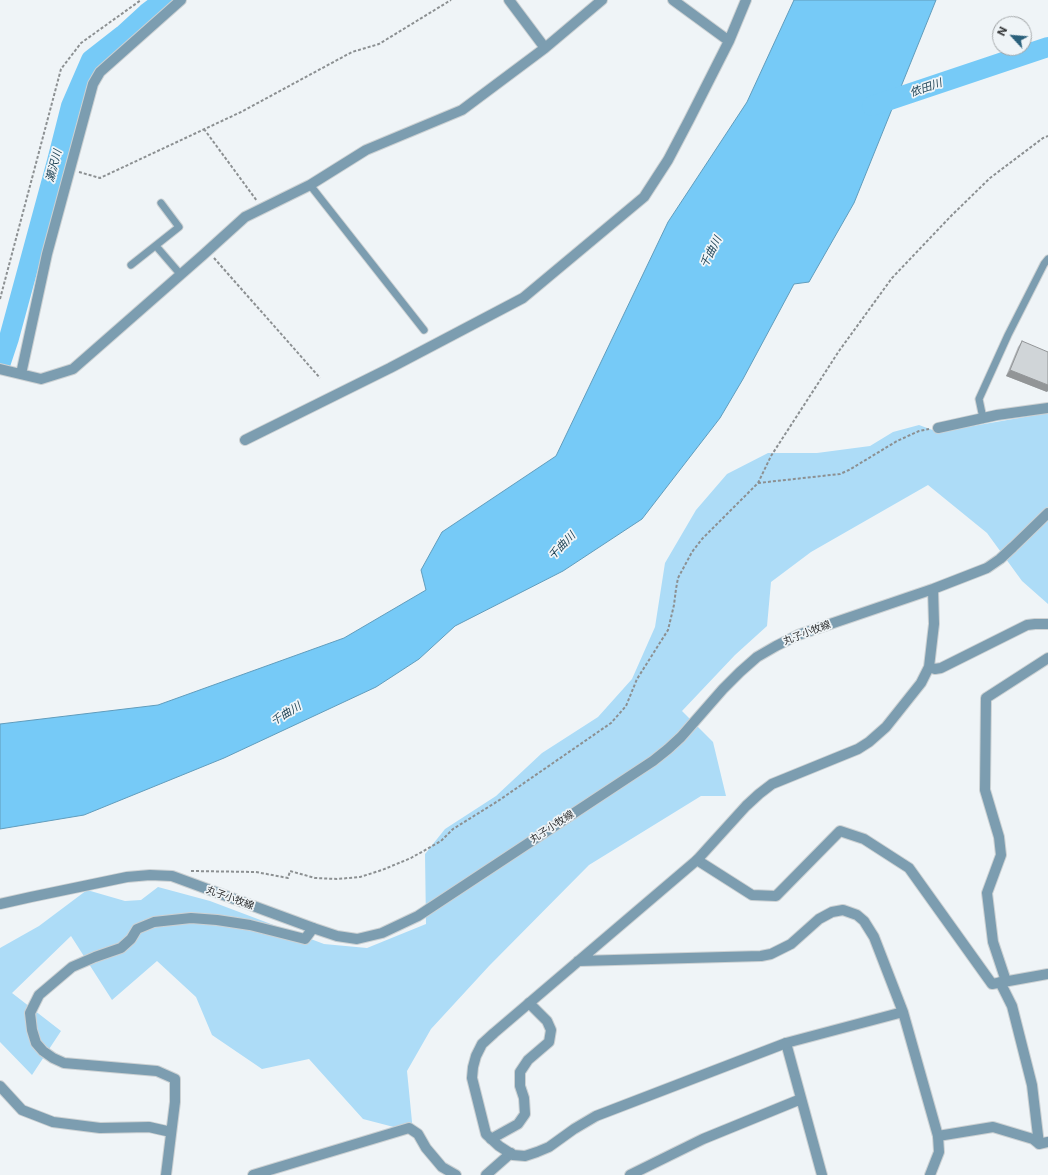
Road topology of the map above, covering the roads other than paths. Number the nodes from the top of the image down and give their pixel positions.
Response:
1 (181, 0) edge
2 (509, 0) edge
3 (602, 0) edge
4 (673, 0) edge
5 (746, 0) edge
6 (729, 41) junction
7 (545, 48) junction
8 (310, 184) junction
9 (161, 203) dead end
10 (156, 246) junction
11 (1048, 259) edge
12 (132, 265) dead end
13 (180, 275) junction
14 (424, 330) dead end
15 (0, 369) edge
16 (16, 373) junction
17 (1048, 408) edge
18 (983, 418) junction
19 (938, 428) road end
20 (245, 440) dead end
21 (1048, 513) edge
22 (933, 589) junction
23 (1048, 624) edge
24 (1048, 658) edge
25 (929, 667) junction
26 (697, 860) junction
27 (0, 904) edge
28 (313, 928) junction
29 (578, 961) junction
30 (1048, 974) edge
31 (1003, 982) junction
32 (529, 1003) junction
33 (903, 1012) junction
34 (786, 1043) junction
35 (0, 1086) edge
36 (801, 1099) junction
37 (171, 1132) junction
38 (938, 1136) junction
39 (491, 1139) junction
40 (1044, 1143) edge
41 (511, 1153) junction
42 (166, 1175) edge
43 (253, 1175) edge
44 (456, 1175) edge
45 (486, 1175) edge
46 (630, 1175) edge
47 (821, 1175) edge
48 (930, 1175) edge

1 - 16 street
2 - 7 street
3 - 7 street
4 - 6 street
5 - 6 street
6 - 20 street
7 - 8 street
8 - 13 street
8 - 14 lane
9 - 10 lane
10 - 12 lane
10 - 13 lane
11 - 18 lane
13 - 16 street
15 - 16 street
17 - 18 street
18 - 19 street
21 - 22 street, 丸子小牧線
22 - 25 street
22 - 28 street, 丸子小牧線
23 - 25 street
24 - 31 street
25 - 26 street
26 - 29 street
26 - 31 street
27 - 28 street, 丸子小牧線
28 - 37 street
29 - 32 street
29 - 33 street
30 - 31 street
31 - 40 street
32 - 39 street
32 - 39 street
33 - 34 street
33 - 38 street
34 - 36 street
34 - 41 street
35 - 37 street
36 - 46 street
36 - 47 street
37 - 42 street
38 - 40 street
38 - 48 street
39 - 41 street
41 - 45 street
43 - 44 street

